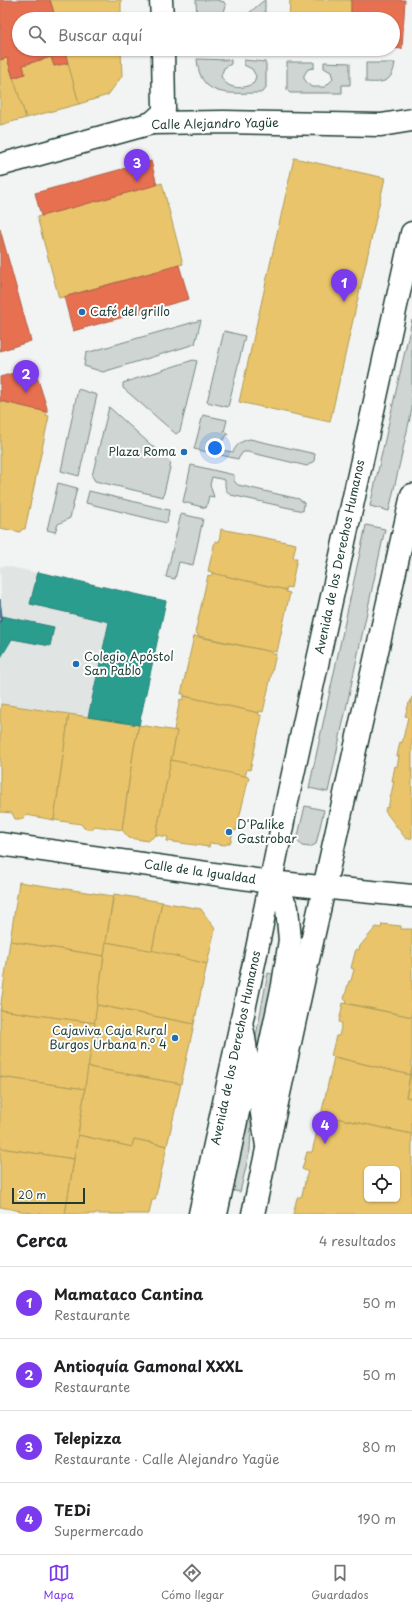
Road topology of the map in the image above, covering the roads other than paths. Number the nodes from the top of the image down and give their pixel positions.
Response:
1 (162, 0) edge
2 (162, 12) edge
3 (163, 56) edge
4 (412, 120) edge
5 (152, 123) junction
6 (0, 165) edge
7 (412, 233) edge
8 (412, 495) edge
9 (0, 844) edge
10 (270, 882) junction
11 (325, 888) junction
12 (412, 896) edge
13 (241, 1023) junction
14 (267, 1148) junction
15 (200, 1214) edge
16 (216, 1214) edge
17 (253, 1214) edge

1 - 2 street
3 - 5 street
4 - 5 street, Calle Alejandro Yagüe
5 - 6 street, Calle Alejandro Yagüe
7 - 10 street, Avenida de los Derechos Humanos
8 - 11 street
9 - 10 street, Calle de la Igualdad
10 - 11 street
10 - 13 street, Avenida de los Derechos Humanos
10 - 14 street, Calle de la Igualdad
11 - 12 street
11 - 14 street
13 - 15 street, Avenida de los Derechos Humanos
13 - 16 street
14 - 17 street

